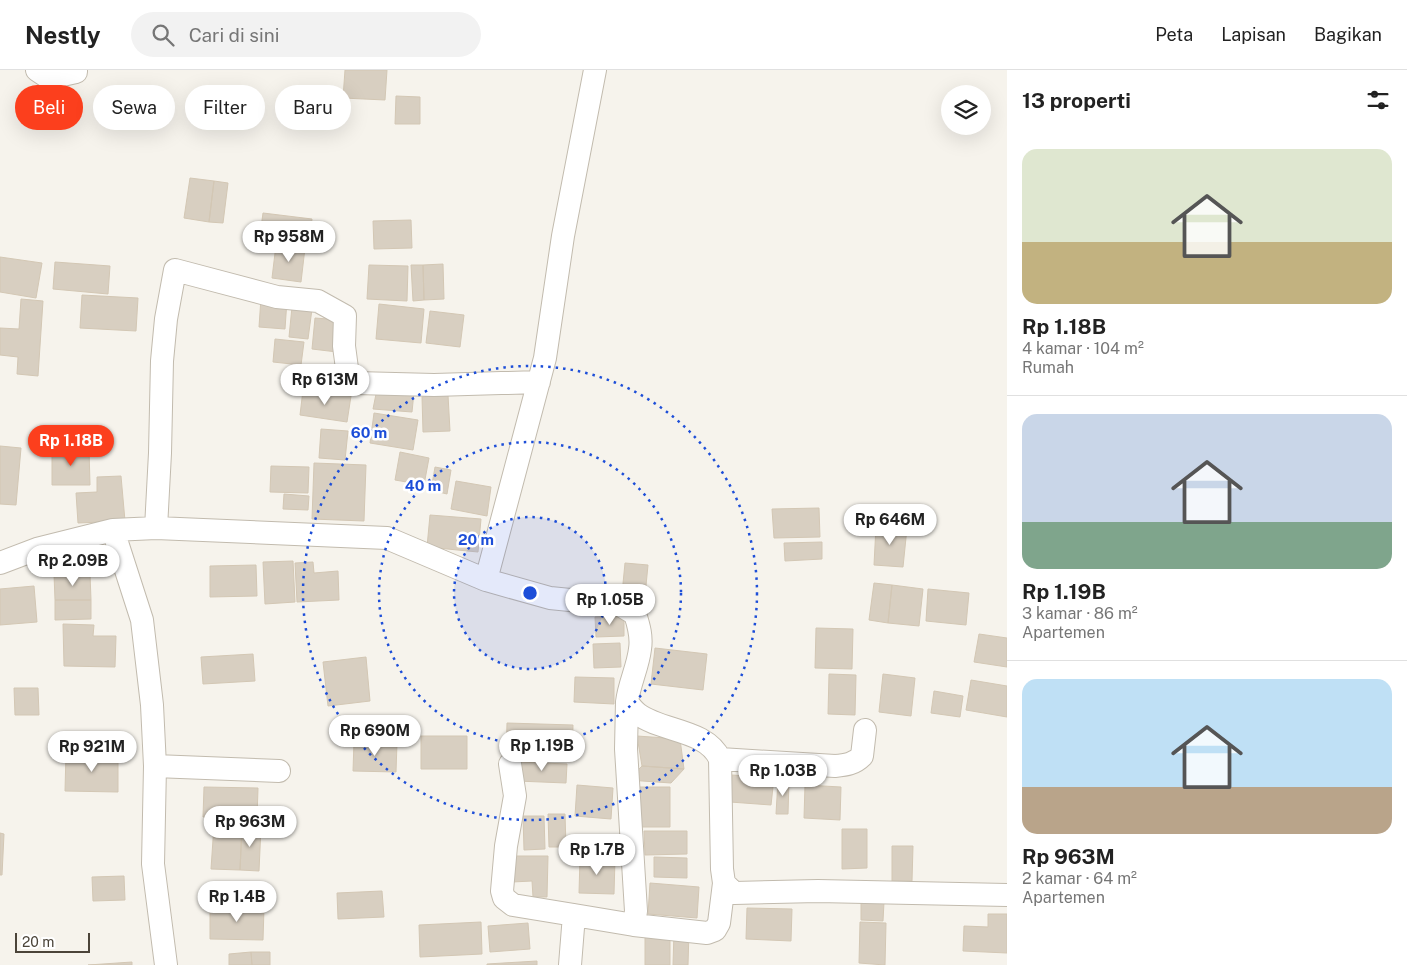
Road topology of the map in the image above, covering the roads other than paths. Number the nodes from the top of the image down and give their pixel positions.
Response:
1 (37, 70) edge
2 (76, 70) edge
3 (595, 70) edge
4 (539, 382) junction
5 (156, 528) junction
6 (114, 530) junction
7 (0, 563) edge
8 (486, 580) junction
9 (627, 702) junction
10 (865, 730) dead end
11 (720, 759) junction
12 (510, 764) dead end
13 (155, 766) junction
14 (279, 771) dead end
15 (724, 883) junction
16 (1007, 895) edge
17 (574, 915) junction
18 (634, 925) junction
19 (166, 965) edge
20 (570, 965) edge

1 - 2 street
3 - 4 street
4 - 5 street
4 - 8 street
5 - 6 street
5 - 8 street
6 - 7 street
6 - 13 street
8 - 9 street
9 - 11 street
9 - 18 street
10 - 11 street
11 - 15 street
12 - 17 street
13 - 14 street
13 - 19 street
15 - 16 street
15 - 18 street
17 - 18 street
17 - 20 street

